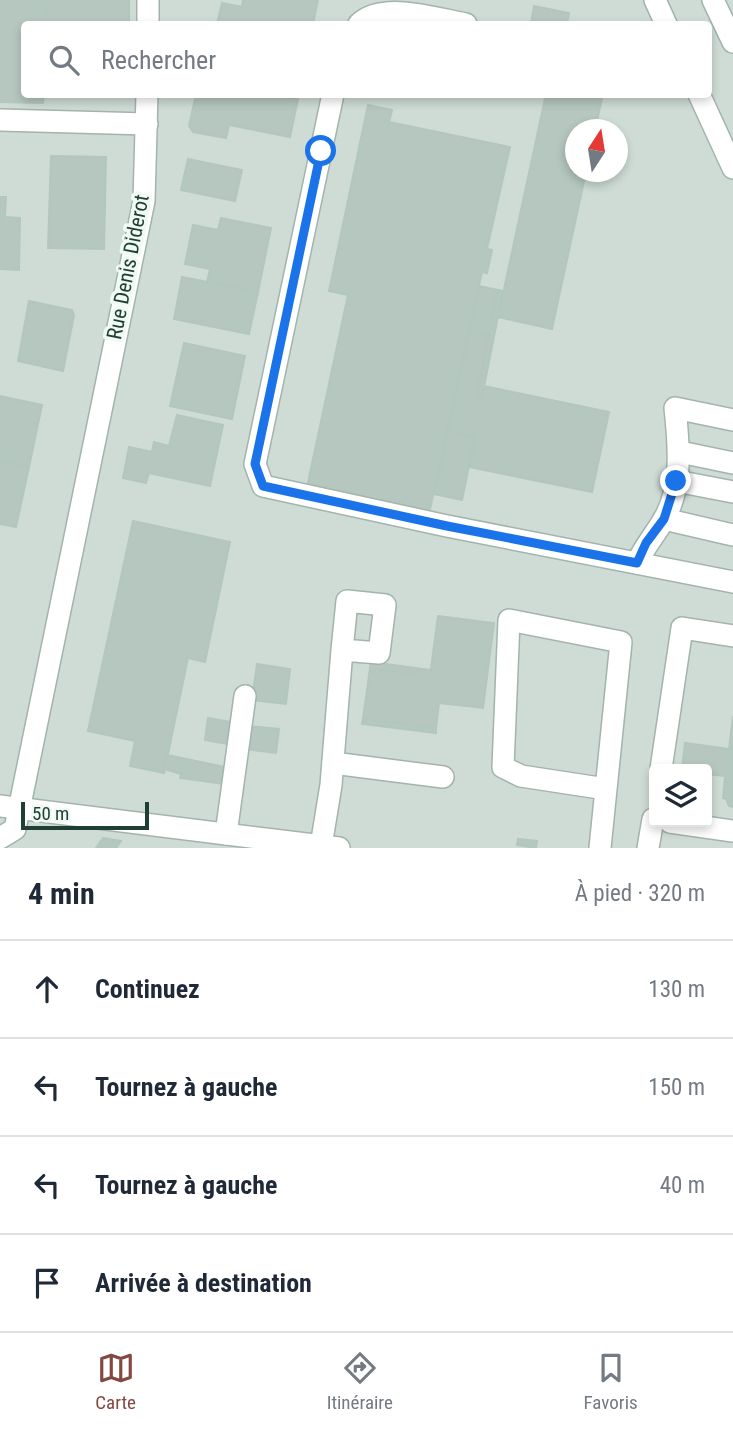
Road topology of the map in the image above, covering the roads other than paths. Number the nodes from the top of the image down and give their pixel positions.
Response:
1 (148, 0) edge
2 (654, 0) edge
3 (713, 0) edge
4 (148, 21) edge
5 (363, 21) edge
6 (451, 21) edge
7 (664, 21) edge
8 (733, 42) edge
9 (147, 98) edge
10 (332, 98) edge
11 (701, 98) edge
12 (0, 120) edge
13 (146, 124) junction
14 (733, 168) edge
15 (733, 420) edge
16 (680, 452) junction
17 (705, 457) junction
18 (733, 463) edge
19 (676, 481) junction
20 (700, 486) junction
21 (733, 492) edge
22 (664, 519) junction
23 (733, 535) edge
24 (637, 563) junction
25 (733, 582) edge
26 (733, 636) edge
27 (342, 650) dead end
28 (245, 696) dead end
29 (333, 763) junction
30 (662, 764) edge
31 (443, 777) dead end
32 (606, 789) junction
33 (9, 807) edge
34 (655, 827) edge
35 (710, 827) edge
36 (733, 831) edge
37 (0, 838) edge
38 (238, 839) edge
39 (204, 840) edge
40 (330, 847) edge
41 (600, 848) edge
42 (648, 848) edge

1 - 4 lane
2 - 7 lane
3 - 8 lane
5 - 6 lane
9 - 13 lane, Rue Denis Diderot
10 - 24 lane
11 - 14 lane
12 - 13 lane
13 - 33 lane, Rue Denis Diderot
15 - 16 lane
16 - 17 lane
16 - 19 lane
17 - 18 lane
17 - 20 lane
19 - 20 lane
19 - 22 lane
20 - 21 lane
22 - 23 lane
22 - 24 lane
24 - 25 lane
26 - 30 lane
27 - 29 lane
28 - 38 lane
29 - 31 lane
29 - 40 lane
32 - 32 lane
32 - 41 lane
33 - 37 lane, Rue Denis Diderot
33 - 39 lane
34 - 42 lane
35 - 36 lane
38 - 39 lane
38 - 40 lane

